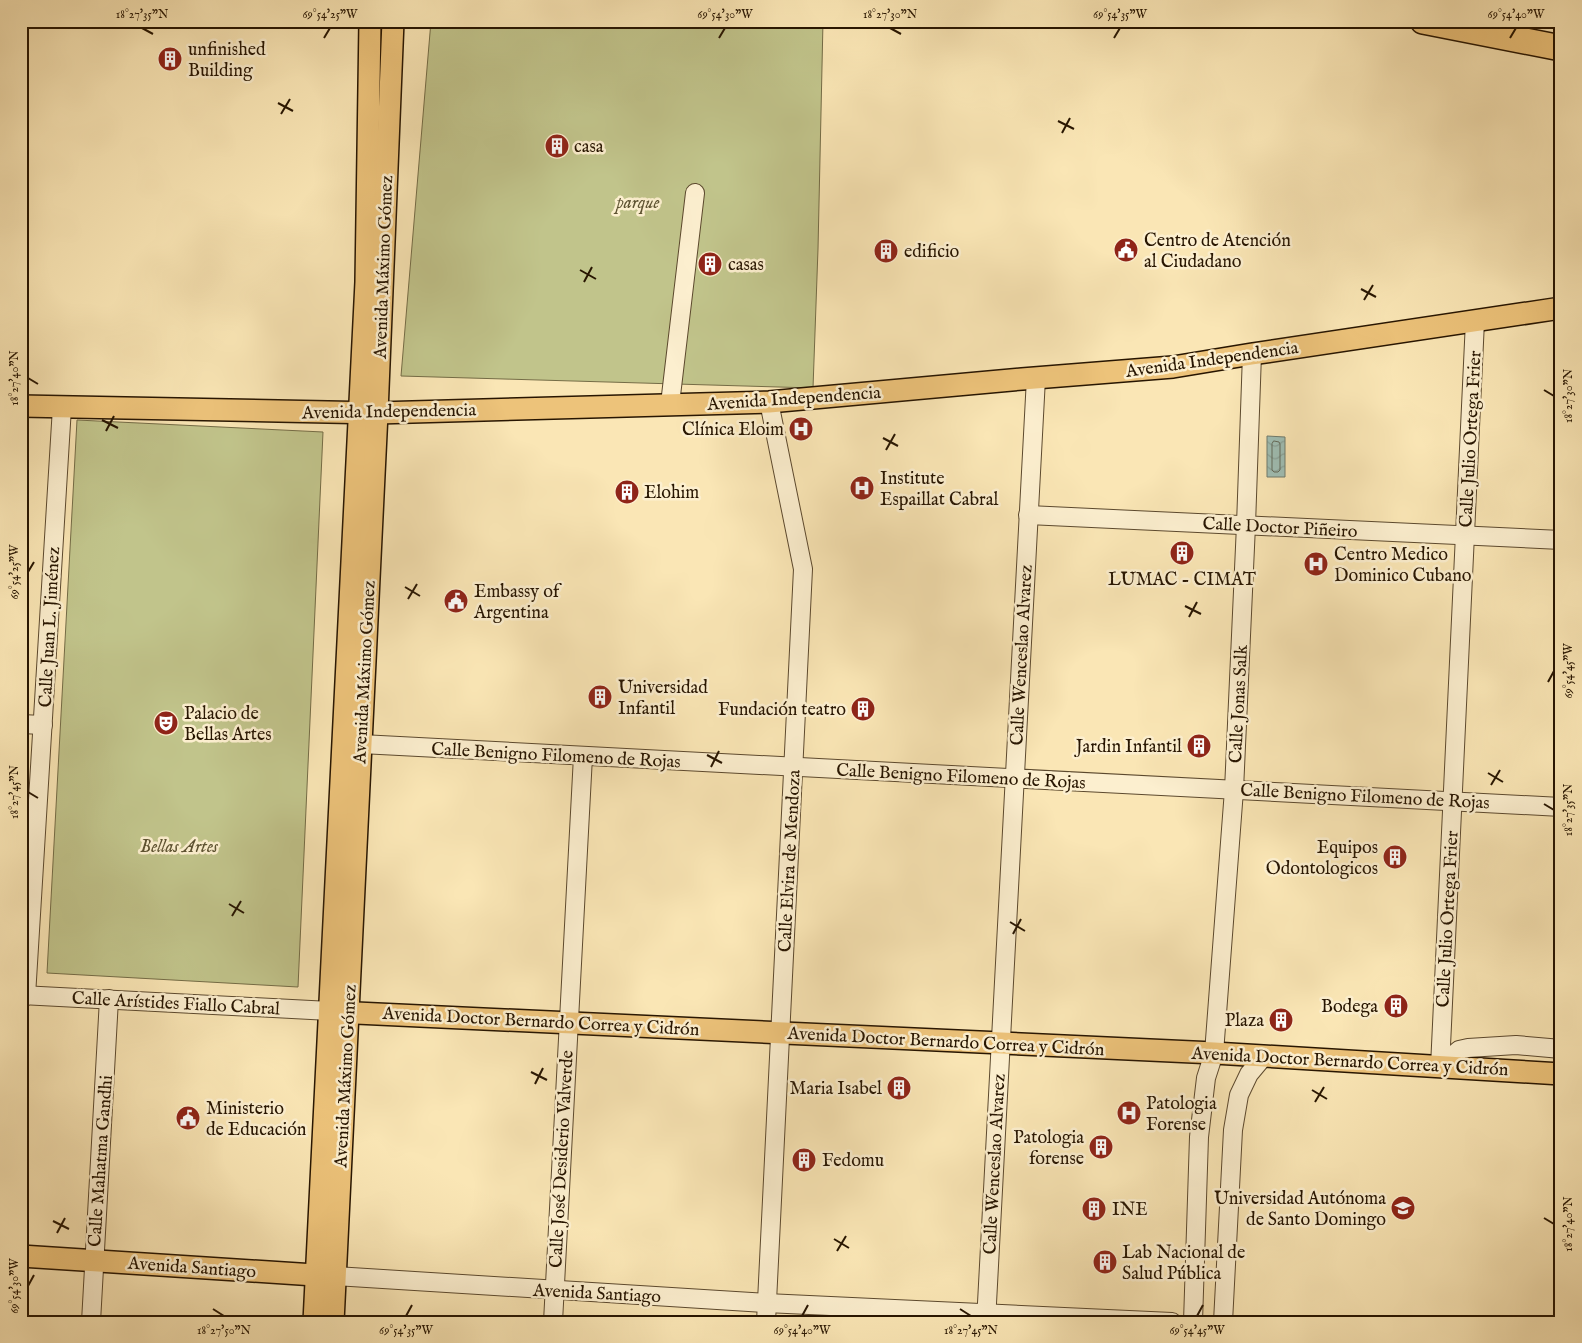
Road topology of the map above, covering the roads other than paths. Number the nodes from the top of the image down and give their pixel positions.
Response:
1 (370, 21) edge
2 (393, 21) edge
3 (1423, 21) edge
4 (1494, 21) edge
5 (1561, 34) edge
6 (1561, 48) edge
7 (695, 193) dead end
8 (1561, 308) edge
9 (1476, 321) junction
10 (1252, 354) junction
11 (1036, 378) junction
12 (770, 402) junction
13 (670, 404) junction
14 (21, 406) edge
15 (62, 407) junction
16 (368, 413) junction
17 (1028, 515) junction
18 (1246, 525) junction
19 (1465, 536) junction
20 (1561, 540) edge
21 (21, 724) edge
22 (43, 725) junction
23 (361, 744) junction
24 (583, 756) junction
25 (793, 767) junction
26 (1014, 778) junction
27 (1234, 790) junction
28 (1453, 801) junction
29 (1561, 806) edge
30 (24, 996) edge
31 (110, 1000) junction
32 (339, 1012) junction
33 (569, 1023) junction
34 (780, 1033) junction
35 (1001, 1043) junction
36 (1561, 1049) edge
37 (1214, 1053) junction
38 (1264, 1056) junction
39 (1443, 1067) junction
40 (1561, 1074) edge
41 (21, 1256) edge
42 (93, 1261) junction
43 (325, 1276) junction
44 (554, 1290) junction
45 (766, 1303) junction
46 (986, 1317) edge
47 (91, 1322) edge
48 (314, 1322) edge
49 (333, 1322) edge
50 (553, 1322) edge
51 (766, 1322) edge
52 (1172, 1322) edge
53 (1193, 1322) edge
54 (1223, 1322) edge

1 - 16 main road, Avenida Máximo Gómez
2 - 16 main road, Avenida Máximo Gómez
3 - 6 highway
4 - 5 highway
7 - 13 street
8 - 9 main road, Avenida Independencia
9 - 10 main road, Avenida Independencia
9 - 19 street, Calle Julio Ortega Frier
10 - 11 main road, Avenida Independencia
10 - 18 street, Calle Jonas Salk
11 - 12 main road, Avenida Independencia
11 - 17 street, Calle Wenceslao Alvarez
12 - 13 main road, Avenida Independencia
12 - 25 street, Calle Elvira de Mendoza
13 - 16 main road, Avenida Independencia
14 - 15 main road, Avenida Independencia
15 - 16 main road, Avenida Independencia
15 - 22 street, Calle Juan L. Jiménez
16 - 23 main road, Avenida Máximo Gómez
16 - 32 main road, Avenida Máximo Gómez
17 - 18 street, Calle Doctor Piñeiro
17 - 26 street, Calle Wenceslao Alvarez
18 - 19 street, Calle Doctor Piñeiro
18 - 27 street, Calle Jonas Salk
19 - 20 street, Calle Doctor Piñeiro
19 - 28 street, Calle Julio Ortega Frier
21 - 22 street
22 - 30 street, Calle Juan L. Jiménez
23 - 24 street, Calle Benigno Filomeno de Rojas
23 - 32 main road, Avenida Máximo Gómez
24 - 25 street, Calle Benigno Filomeno de Rojas
24 - 33 street, Calle José Desiderio Valverde
25 - 26 street, Calle Benigno Filomeno de Rojas
25 - 34 street, Calle Elvira de Mendoza
26 - 27 street, Calle Benigno Filomeno de Rojas
26 - 35 street, Calle Wenceslao Alvarez
27 - 28 street, Calle Benigno Filomeno de Rojas
27 - 37 street, Calle Jonas Salk
28 - 29 street, Calle Benigno Filomeno de Rojas
28 - 39 street, Calle Julio Ortega Frier
30 - 31 street, Calle Arístides Fiallo Cabral
31 - 32 street, Calle Arístides Fiallo Cabral
31 - 42 street, Calle Mahatma Gandhi
32 - 33 main road, Avenida Doctor Bernardo Correa y Cidrón
32 - 43 main road, Avenida Máximo Gómez
33 - 34 main road, Avenida Doctor Bernardo Correa y Cidrón
33 - 44 street, Calle José Desiderio Valverde
34 - 35 main road, Avenida Doctor Bernardo Correa y Cidrón
34 - 45 street, Calle Elvira de Mendoza
35 - 37 main road, Avenida Doctor Bernardo Correa y Cidrón
35 - 46 street, Calle Wenceslao Alvarez
36 - 39 street
37 - 38 main road, Avenida Doctor Bernardo Correa y Cidrón
37 - 53 street, Calle Jonas Salk
38 - 39 main road, Avenida Doctor Bernardo Correa y Cidrón
38 - 54 street
39 - 40 main road, Avenida Doctor Bernardo Correa y Cidrón
41 - 42 main road, Avenida Santiago
42 - 43 main road, Avenida Santiago
42 - 47 street, Calle Mahatma Gandhi
43 - 44 street, Avenida Santiago
43 - 48 main road, Avenida Máximo Gómez
43 - 49 main road, Avenida Máximo Gómez
44 - 45 street, Avenida Santiago
44 - 50 street, Calle José Desiderio Valverde
45 - 46 street, Avenida Santiago
45 - 51 street, Calle Elvira de Mendoza
46 - 52 street, Avenida Santiago

